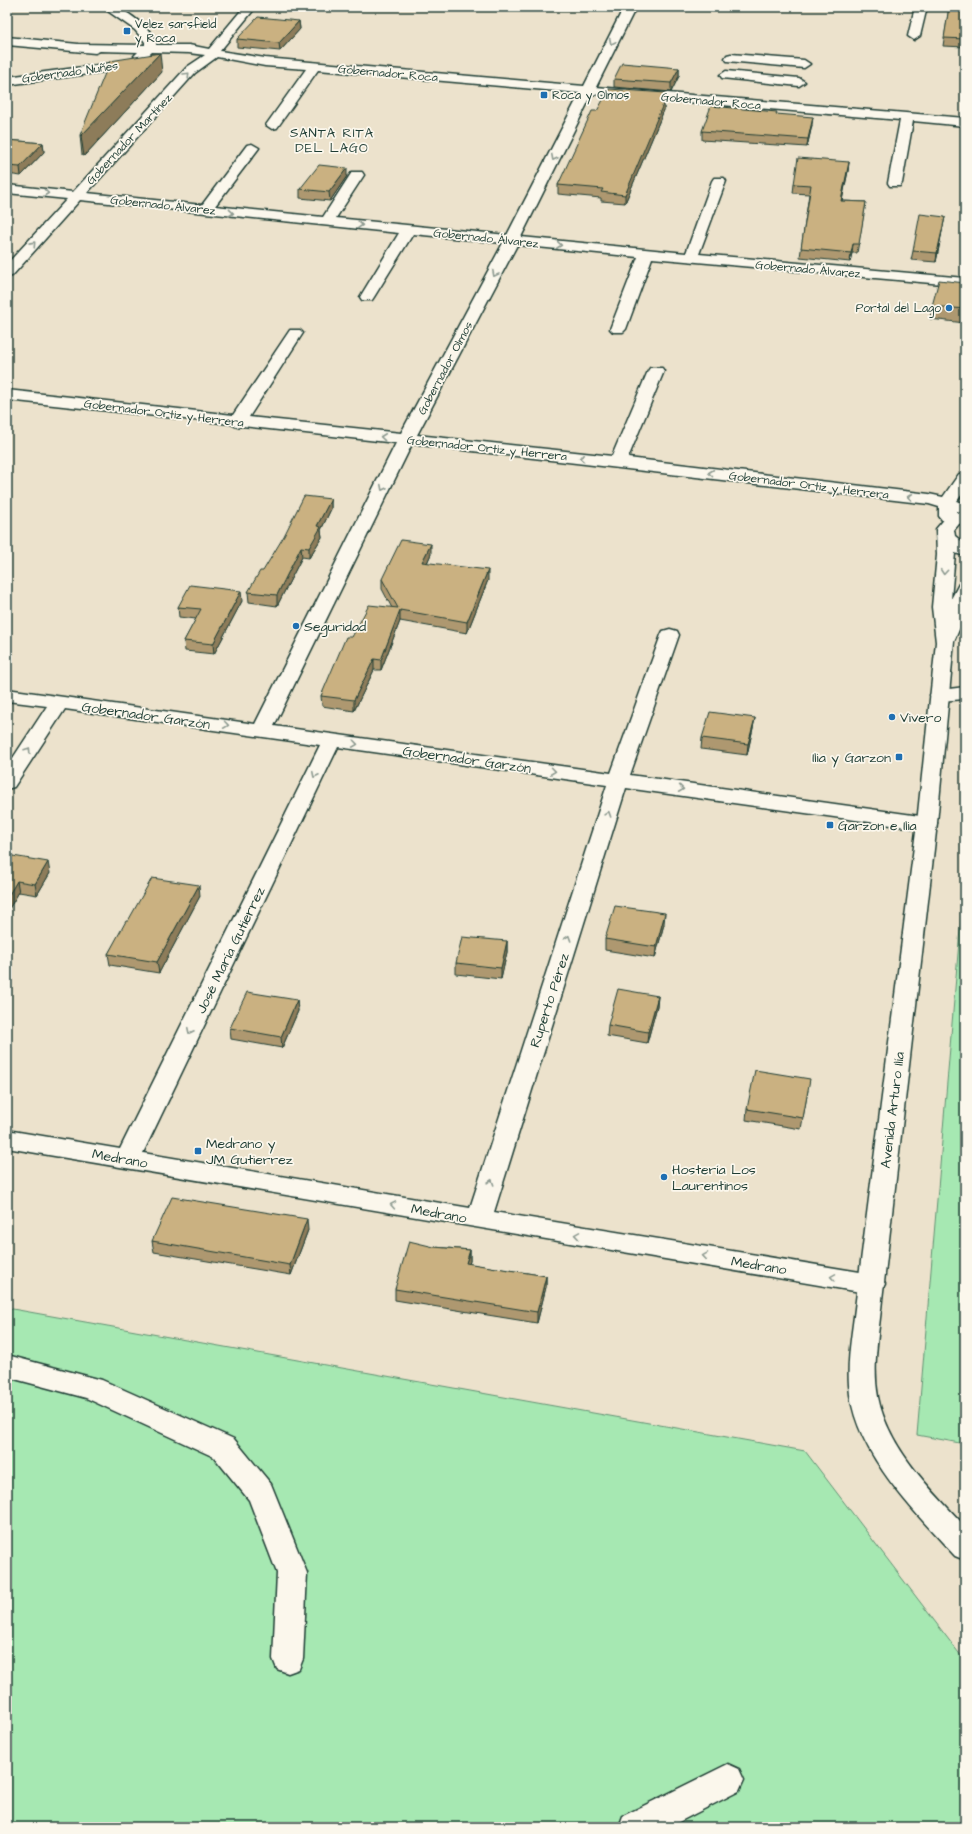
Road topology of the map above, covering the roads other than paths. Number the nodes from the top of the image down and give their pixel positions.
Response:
1 (108, 7) edge
2 (250, 7) edge
3 (630, 7) edge
4 (920, 7) edge
5 (139, 27) junction
6 (914, 36) dead end
7 (7, 40) edge
8 (189, 49) junction
9 (147, 55) junction
10 (211, 57) junction
11 (314, 67) junction
12 (726, 75) junction
13 (7, 81) edge
14 (800, 82) junction
15 (588, 90) junction
16 (712, 101) junction
17 (792, 108) junction
18 (907, 118) junction
19 (965, 122) edge
20 (272, 125) dead end
21 (252, 148) dead end
22 (357, 174) dead end
23 (719, 181) dead end
24 (895, 183) dead end
25 (7, 189) edge
26 (76, 196) junction
27 (205, 210) junction
28 (326, 222) junction
29 (408, 230) junction
30 (512, 240) junction
31 (646, 254) junction
32 (691, 258) junction
33 (7, 273) edge
34 (965, 282) edge
35 (367, 297) dead end
36 (618, 329) dead end
37 (295, 333) dead end
38 (656, 371) dead end
39 (7, 395) edge
40 (238, 422) junction
41 (406, 440) junction
42 (618, 462) junction
43 (965, 478) edge
44 (948, 502) junction
45 (965, 508) edge
46 (965, 516) edge
47 (946, 529) junction
48 (965, 551) edge
49 (965, 588) edge
50 (670, 635) dead end
51 (944, 642) junction
52 (965, 693) edge
53 (7, 695) edge
54 (940, 695) junction
55 (59, 703) junction
56 (262, 730) junction
57 (332, 740) junction
58 (618, 781) junction
59 (7, 783) edge
60 (927, 823) junction
61 (7, 1139) edge
62 (127, 1160) junction
63 (479, 1219) junction
64 (872, 1284) junction
65 (7, 1366) edge
66 (965, 1547) edge
67 (288, 1659) dead end
68 (728, 1780) dead end
69 (635, 1827) edge

1 - 5 street
2 - 10 street, Gobernador Martínez
3 -> 15 street, Gobernador Olmos
4 - 6 street
5 - 8 street
5 - 9 street
7 - 9 street, Gobernador Roca
8 - 9 street, Gobernador Roca
8 - 10 street, Gobernador Roca
9 - 10 street, Gobernador Roca
9 - 13 street, Gobernado Nuñes
10 - 11 street, Gobernador Roca
26 -> 10 street, Gobernador Martínez
11 - 15 street, Gobernador Roca
11 - 20 street
12 - 14 street
12 - 14 street
12 - 16 street
14 - 17 street
15 - 16 street, Gobernador Roca
15 -> 30 street, Gobernador Olmos
16 - 17 street, Gobernador Roca
17 - 18 street, Gobernador Roca
18 - 19 street, Gobernador Roca
18 - 24 street
21 - 27 street
22 - 28 street
23 - 32 street
25 -> 26 street, Gobernado Álvarez
26 - 27 street, Gobernado Álvarez
33 -> 26 street, Gobernador Martínez
27 -> 28 street, Gobernado Álvarez
28 -> 29 street, Gobernado Álvarez
29 - 30 street, Gobernado Álvarez
29 - 35 street
30 -> 31 street, Gobernado Álvarez
30 -> 41 street, Gobernador Olmos
31 - 32 street, Gobernado Álvarez
31 - 36 street
32 - 34 street, Gobernado Álvarez
37 - 40 street
38 - 42 street
39 - 40 street, Gobernador Ortiz y Herrera
41 -> 40 street, Gobernador Ortiz y Herrera
42 -> 41 street, Gobernador Ortiz y Herrera
41 -> 56 street, Gobernador Olmos
44 -> 42 street, Gobernador Ortiz y Herrera
43 - 44 street
44 - 45 street, Gobernador Ortiz y Herrera
44 - 47 street, Avenida Arturo Ilía
46 - 47 street
47 - 48 street
47 -> 51 street, Avenida Arturo Ilía
49 - 51 street, Avenida Arturo Ilía
50 - 58 street, Ruperto Pérez
51 - 54 street, Avenida Arturo Ilía
52 - 54 street
53 - 55 street, Gobernador Garzón
54 - 60 street, Avenida Arturo Ilía
55 -> 56 street, Gobernador Garzón
59 -> 55 street
56 - 57 street, Gobernador Garzón
57 -> 58 street, Gobernador Garzón
57 -> 62 street, José María Gutierrez
58 -> 60 street, Gobernador Garzón
63 -> 58 street, Ruperto Pérez
60 - 64 street, Avenida Arturo Ilía
61 - 62 street, Medrano
63 -> 62 street, Medrano
64 -> 63 street, Medrano
64 - 66 street, Avenida Arturo Ilía
65 - 67 street
68 - 69 street

